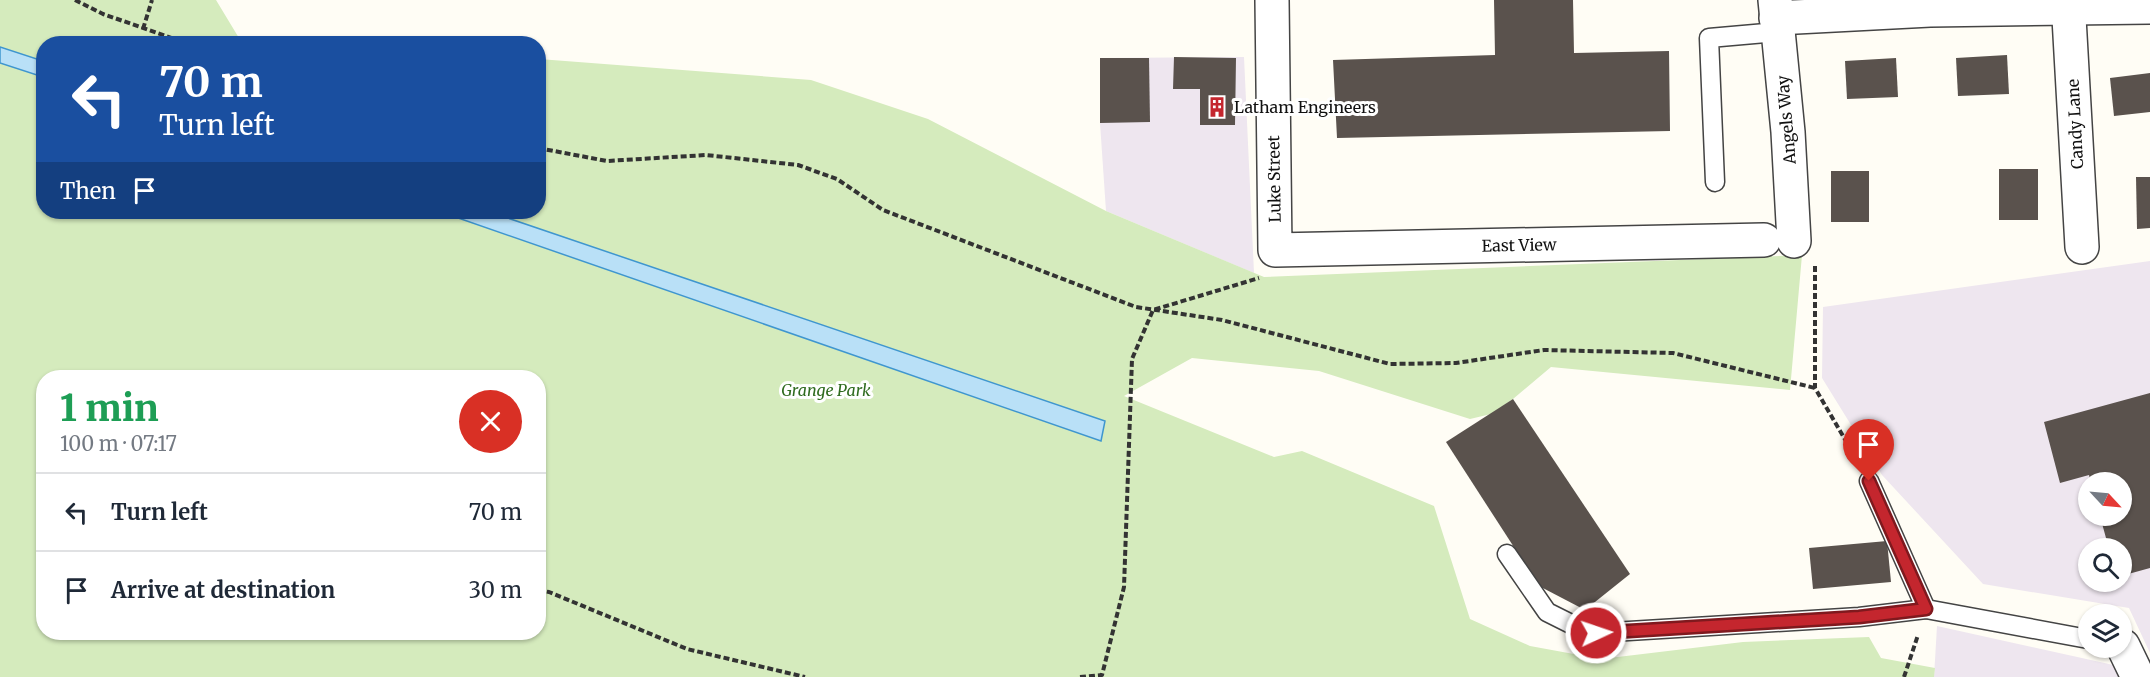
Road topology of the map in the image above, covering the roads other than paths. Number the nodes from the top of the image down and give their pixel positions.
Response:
1 (1272, 0) edge
2 (2068, 4) edge
3 (2150, 6) edge
4 (1776, 17) edge
5 (1715, 182) dead end
6 (1779, 241) joint
7 (2082, 247) dead end
8 (1269, 264) joint
9 (1869, 481) road end
10 (1507, 554) dead end
11 (1926, 609) junction
12 (2078, 637) edge
13 (2128, 658) edge
14 (2138, 677) edge

1 - 8 street, Luke Street
2 - 3 street
2 - 4 street
2 - 7 street, Candy Lane
4 - 5 lane
4 - 6 street, Angels Way
6 - 8 street, East View
9 - 11 lane
10 - 11 lane
11 - 12 lane
13 - 14 street

